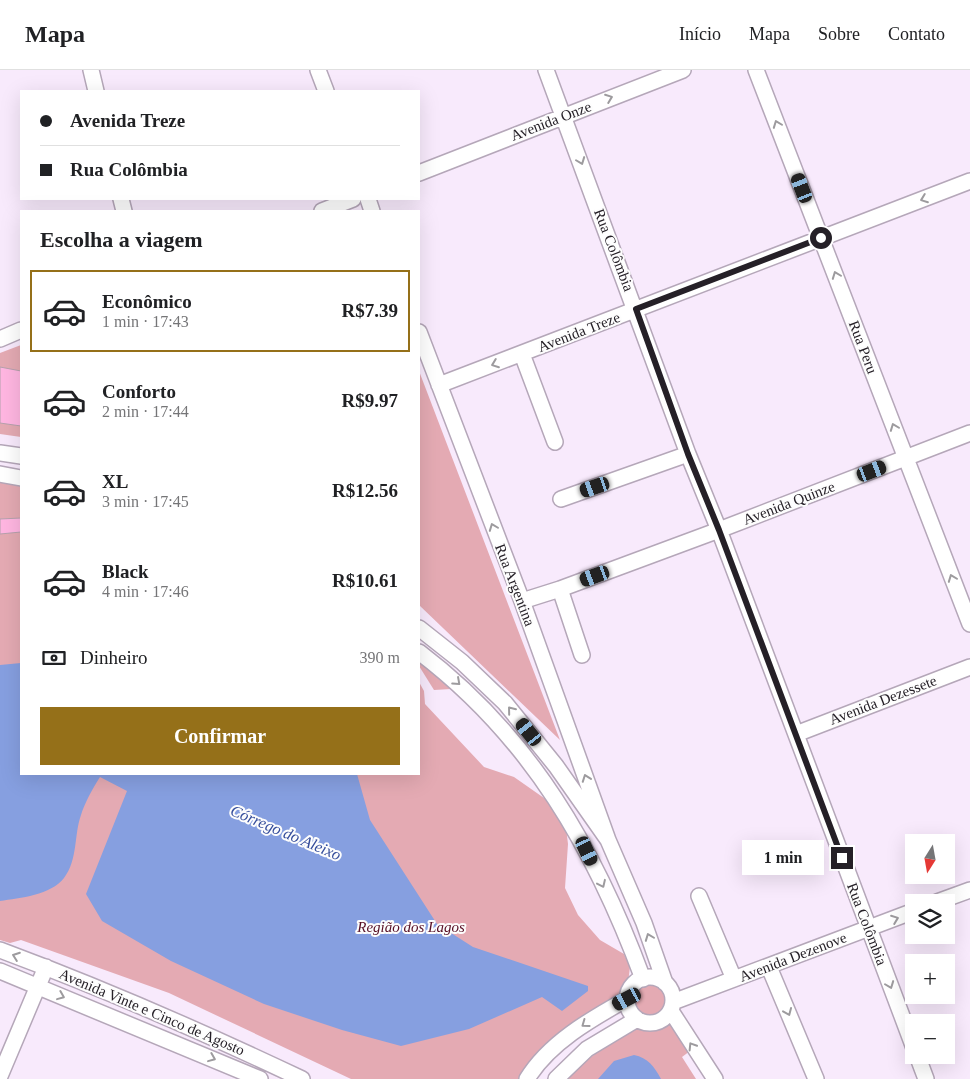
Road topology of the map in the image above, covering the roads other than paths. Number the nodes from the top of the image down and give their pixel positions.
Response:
1 (91, 70) edge
2 (318, 70) edge
3 (546, 70) edge
4 (683, 70) edge
5 (756, 70) edge
6 (96, 90) edge
7 (326, 90) edge
8 (564, 116) junction
9 (420, 173) edge
10 (970, 182) edge
11 (350, 200) edge
12 (325, 210) edge
13 (821, 238) junction
14 (636, 309) junction
15 (20, 330) edge
16 (420, 335) edge
17 (0, 339) edge
18 (522, 354) junction
19 (439, 385) junction
20 (970, 433) edge
21 (555, 442) dead end
22 (0, 453) edge
23 (688, 454) junction
24 (20, 456) edge
25 (906, 458) junction
26 (0, 474) edge
27 (20, 478) edge
28 (560, 499) dead end
29 (719, 530) junction
30 (560, 589) junction
31 (522, 601) junction
32 (970, 624) edge
33 (420, 629) edge
34 (420, 653) edge
35 (582, 655) dead end
36 (970, 667) edge
37 (796, 734) junction
38 (608, 840) junction
39 (970, 890) edge
40 (955, 895) edge
41 (699, 896) dead end
42 (905, 915) edge
43 (869, 928) junction
44 (0, 950) edge
45 (46, 967) junction
46 (769, 967) junction
47 (0, 971) edge
48 (643, 979) junction
49 (734, 979) junction
50 (665, 983) junction
51 (38, 986) junction
52 (627, 999) junction
53 (672, 1006) junction
54 (637, 1019) junction
55 (905, 1024) edge
56 (243, 1051) junction
57 (920, 1064) edge
58 (234, 1073) edge
59 (0, 1076) edge
60 (260, 1079) edge
61 (302, 1079) edge
62 (527, 1079) edge
63 (556, 1079) edge
64 (715, 1079) edge
65 (816, 1079) edge
66 (926, 1079) edge

1 - 6 street
2 - 7 street
3 - 8 street, Rua Colômbia
8 -> 4 street, Avenida Onze
13 -> 5 street, Rua Peru
8 - 9 street, Avenida Onze
8 -> 14 street, Rua Colômbia
10 -> 13 street, Avenida Treze
11 - 12 street
13 - 14 street, Avenida Treze
25 -> 13 street, Rua Peru
14 - 18 street, Avenida Treze
14 - 23 street, Rua Colômbia
15 - 17 street
16 - 19 street, Rua Argentina
18 -> 19 street, Avenida Treze
18 - 21 street
31 -> 19 street, Rua Argentina
20 - 25 street, Avenida Quinze
22 - 24 street
23 - 28 street
23 - 29 street, Rua Colômbia
25 - 29 street, Avenida Quinze
32 -> 25 street, Rua Peru
26 - 27 street
29 - 30 street, Avenida Quinze
29 - 37 street, Rua Colômbia
30 - 31 street, Avenida Quinze
30 - 35 street
38 -> 31 street, Rua Argentina
38 -> 33 street
34 -> 48 street
36 - 37 street, Avenida Dezessete
37 - 43 street, Rua Colômbia
50 -> 38 street
39 - 40 street
41 - 49 street
43 -> 42 street, Avenida Dezenove
43 - 46 street, Avenida Dezenove
43 -> 55 street, Rua Colômbia
45 -> 44 street, Avenida Vinte e Cinco de Agosto
45 - 51 street
45 - 56 street, Avenida Vinte e Cinco de Agosto
46 - 49 street, Avenida Dezenove
46 -> 65 street
47 - 51 street, Avenida Vinte e Cinco de Agosto
48 - 50 street
48 - 52 street
49 - 53 street, Avenida Dezenove
50 - 53 street
51 -> 58 street, Avenida Vinte e Cinco de Agosto
51 - 59 street
52 - 54 street
52 -> 62 street
53 - 54 street
64 -> 53 street
54 - 63 street
56 - 58 street
56 - 61 street, Avenida Vinte e Cinco de Agosto
57 - 66 street
58 - 60 street, Avenida Vinte e Cinco de Agosto

